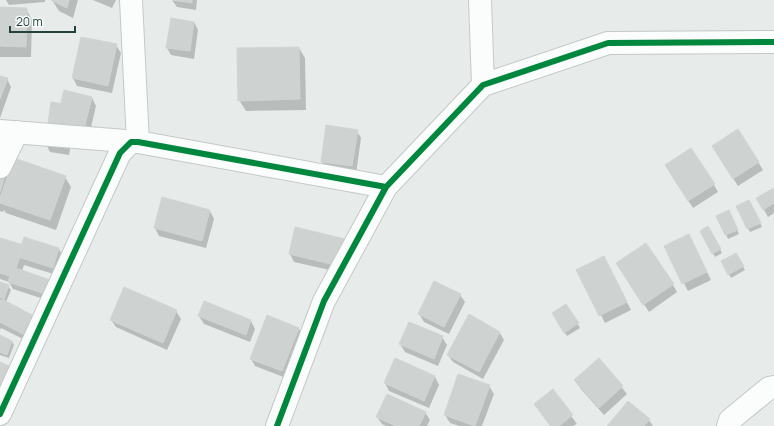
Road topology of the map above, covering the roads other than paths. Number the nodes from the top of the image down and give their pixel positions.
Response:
1 (131, 0) edge
2 (480, 0) edge
3 (774, 42) edge
4 (484, 86) junction
5 (9, 131) edge
6 (138, 142) junction
7 (0, 167) edge
8 (386, 187) junction
9 (774, 387) edge
10 (0, 414) edge
11 (277, 426) edge
12 (728, 426) edge

1 - 6 street
2 - 4 street
3 - 4 street
4 - 8 street
5 - 6 street
5 - 7 street
6 - 8 street
6 - 10 street
8 - 11 street
9 - 12 street

